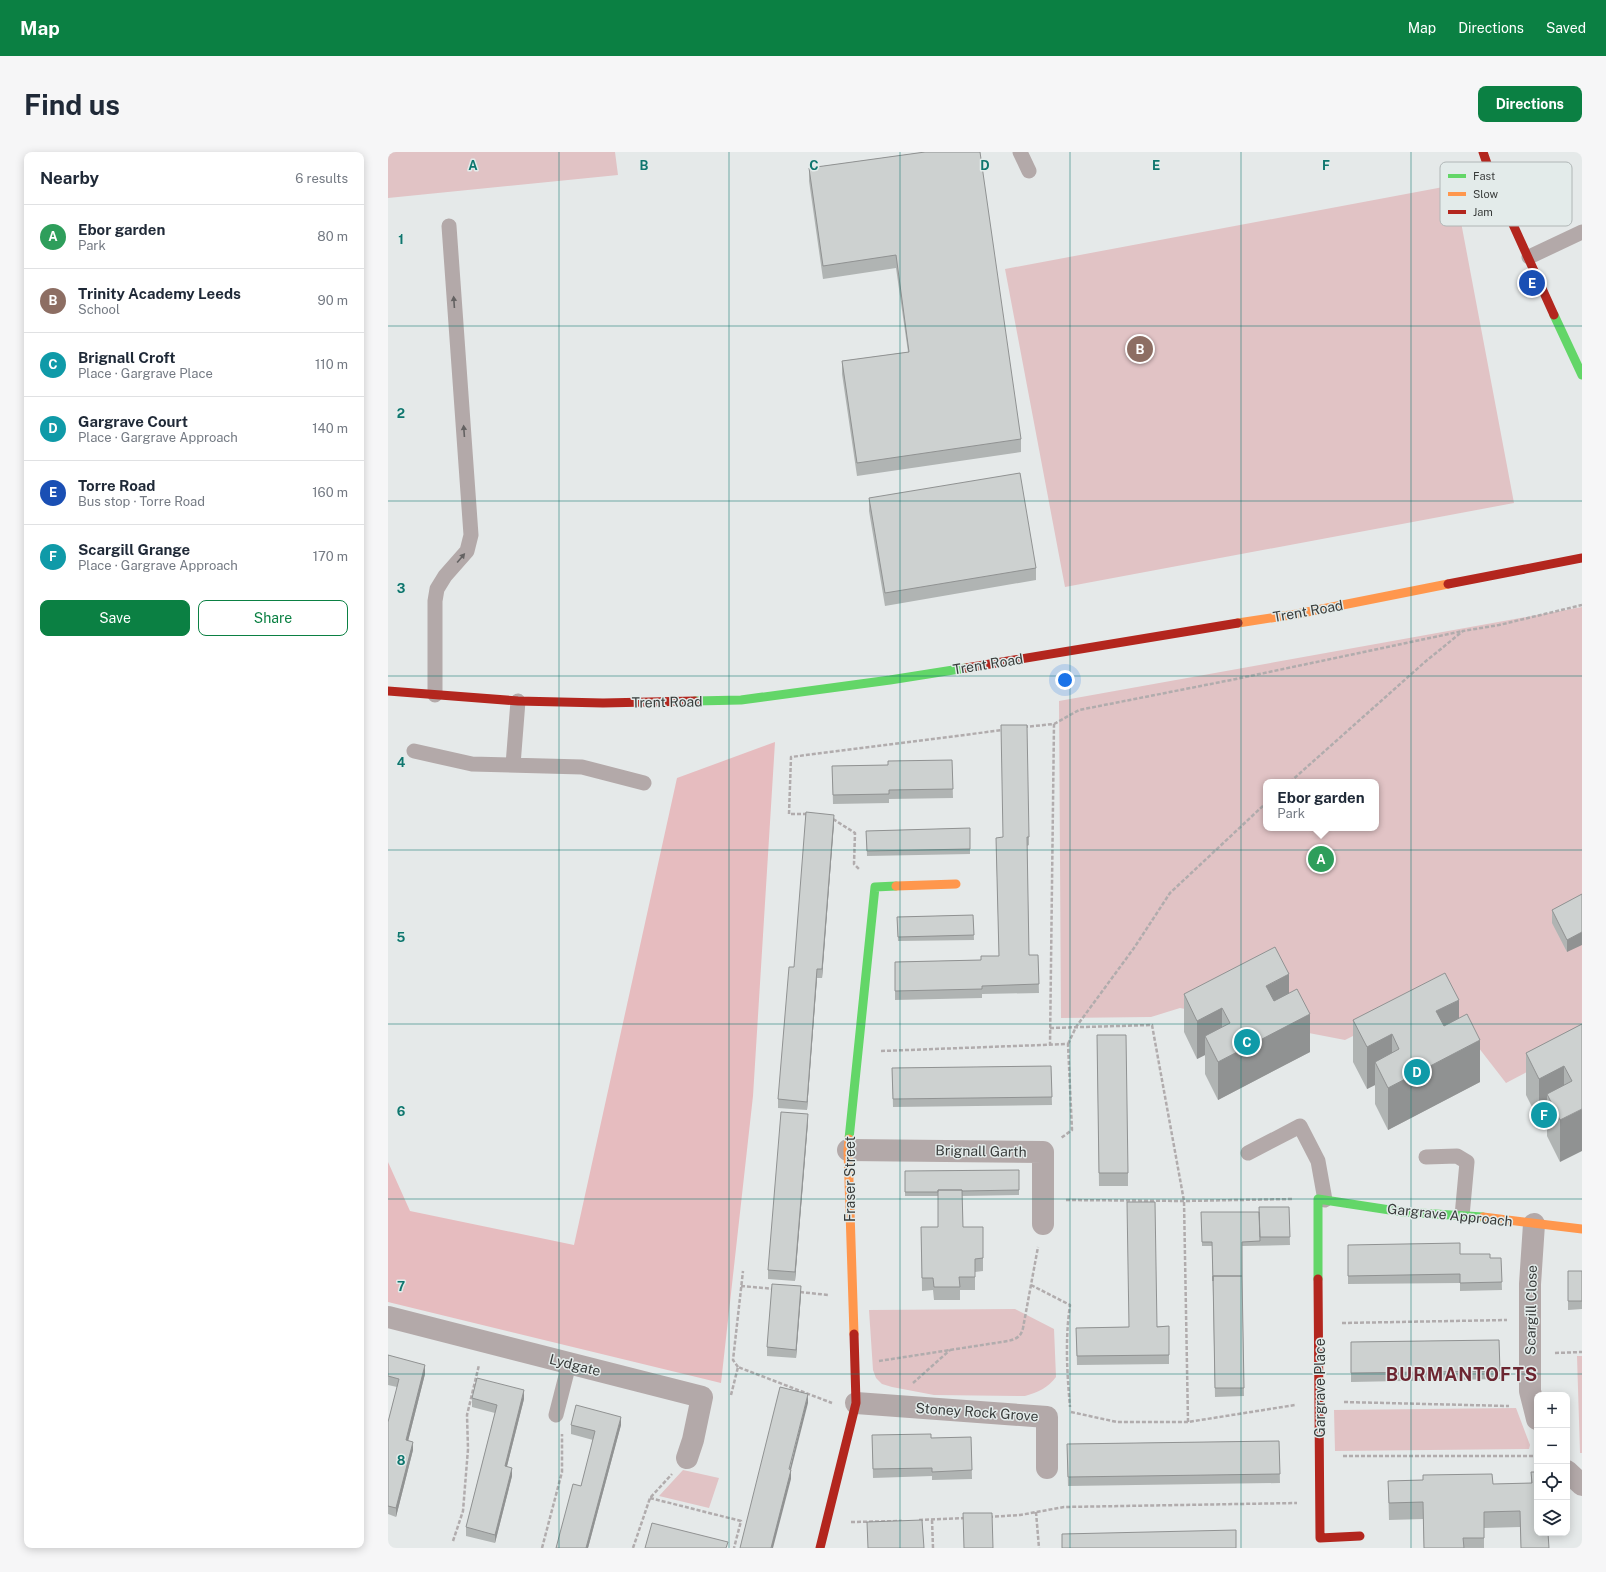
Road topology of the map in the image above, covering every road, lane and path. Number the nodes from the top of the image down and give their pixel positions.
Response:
1 (1020, 152) edge
2 (1483, 152) edge
3 (1486, 162) edge
4 (1029, 171) dead end
5 (449, 226) dead end
6 (1514, 226) edge
7 (1582, 232) edge
8 (1529, 257) junction
9 (1582, 375) edge
10 (1582, 558) edge
11 (1582, 605) edge
12 (1463, 631) junction
13 (388, 691) edge
14 (435, 695) junction
15 (518, 701) junction
16 (1054, 724) junction
17 (1023, 728) edge
18 (1007, 730) edge
19 (414, 751) dead end
20 (513, 765) junction
21 (1293, 779) edge
22 (644, 783) dead end
23 (1263, 806) edge
24 (810, 814) edge
25 (830, 818) edge
26 (956, 884) dead end
27 (875, 887) junction
28 (1076, 1027) junction
29 (1050, 1028) junction
30 (1068, 1044) junction
31 (1050, 1045) junction
32 (858, 1052) junction
33 (848, 1150) junction
34 (1043, 1152) junction
35 (1248, 1153) dead end
36 (1426, 1157) dead end
37 (1043, 1199) junction
38 (1322, 1199) junction
39 (1184, 1201) junction
40 (1462, 1216) junction
41 (1042, 1224) joint
42 (1534, 1224) junction
43 (1582, 1230) edge
44 (743, 1271) dead end
45 (1031, 1285) junction
46 (741, 1286) junction
47 (781, 1290) edge
48 (797, 1292) edge
49 (853, 1298) junction
50 (388, 1317) edge
51 (1529, 1320) junction
52 (1320, 1323) junction
53 (485, 1342) junction
54 (950, 1350) junction
55 (1582, 1352) edge
56 (1531, 1353) junction
57 (569, 1364) junction
58 (855, 1364) junction
59 (738, 1367) junction
60 (731, 1395) dead end
61 (1320, 1401) junction
62 (856, 1403) junction
63 (887, 1405) junction
64 (1534, 1409) edge
65 (1534, 1413) edge
66 (556, 1415) joint
67 (1188, 1422) junction
68 (1320, 1456) junction
69 (1534, 1456) edge
70 (687, 1458) joint
71 (1047, 1468) dead end
72 (1570, 1474) edge
73 (1582, 1485) edge
74 (650, 1498) junction
75 (1320, 1502) junction
76 (1036, 1512) junction
77 (983, 1517) edge
78 (968, 1518) edge
79 (909, 1520) edge
80 (917, 1520) edge
81 (932, 1520) junction
82 (827, 1523) junction
83 (1360, 1536) dead end
84 (453, 1541) dead end
85 (542, 1548) edge
86 (633, 1548) edge
87 (734, 1548) edge
88 (820, 1548) edge
89 (933, 1548) edge
90 (1039, 1548) edge

1 - 4 lane
2 - 3 street
14 -> 5 lane
6 - 8 street
7 - 8 lane
8 - 9 street
10 - 15 street, Trent Road
11 - 12 path
12 - 16 path
12 - 21 path
13 - 14 street, Trent Road
14 - 15 street, Trent Road
15 - 20 lane
16 - 17 path
16 - 29 path
18 - 24 path
19 - 20 lane
20 - 22 lane
23 - 28 path
25 - 27 path
26 - 27 street
27 - 32 street, Fraser Street
28 - 29 path
28 - 30 path
28 - 39 path
29 - 31 path
30 - 31 path
30 - 34 path
31 - 32 path
32 - 33 street, Fraser Street
33 - 34 street, Brignall Garth
33 - 49 street, Fraser Street
34 - 37 street, Brignall Garth
35 - 38 lane
36 - 40 lane
37 - 39 path
37 - 41 street, Brignall Garth
38 - 39 path
38 - 40 street, Gargrave Approach
38 - 52 street, Gargrave Place
39 - 67 path
40 - 42 street, Gargrave Approach
41 - 45 path
42 - 43 street, Gargrave Approach
42 - 51 street, Scargill Close
44 - 46 path
45 - 54 path
45 - 67 path
46 - 47 path
46 - 59 path
48 - 49 path
49 - 58 street, Fraser Street
50 - 53 street, Lydgate
51 - 52 path
51 - 56 street, Scargill Close
52 - 61 street, Gargrave Place
53 - 57 street, Lydgate
53 - 84 path
54 - 58 path
54 - 63 path
55 - 56 path
56 - 64 street, Scargill Close
57 - 66 lane
57 - 70 street, Lydgate
58 - 62 street, Fraser Street
59 - 60 path
59 - 62 path
61 - 65 path
61 - 67 path
61 - 68 street, Gargrave Place
62 - 63 street, Stoney Rock Grove
62 - 82 street, Fraser Street
63 - 71 street, Stoney Rock Grove
66 - 85 path
68 - 69 path
68 - 75 street, Gargrave Place
70 - 74 path
72 - 73 street
74 - 86 path
74 - 87 path
75 - 76 path
75 - 83 street, Gargrave Place
76 - 77 path
76 - 90 path
78 - 81 path
79 - 82 path
80 - 81 path
81 - 89 path
82 - 88 street, Fraser Street

